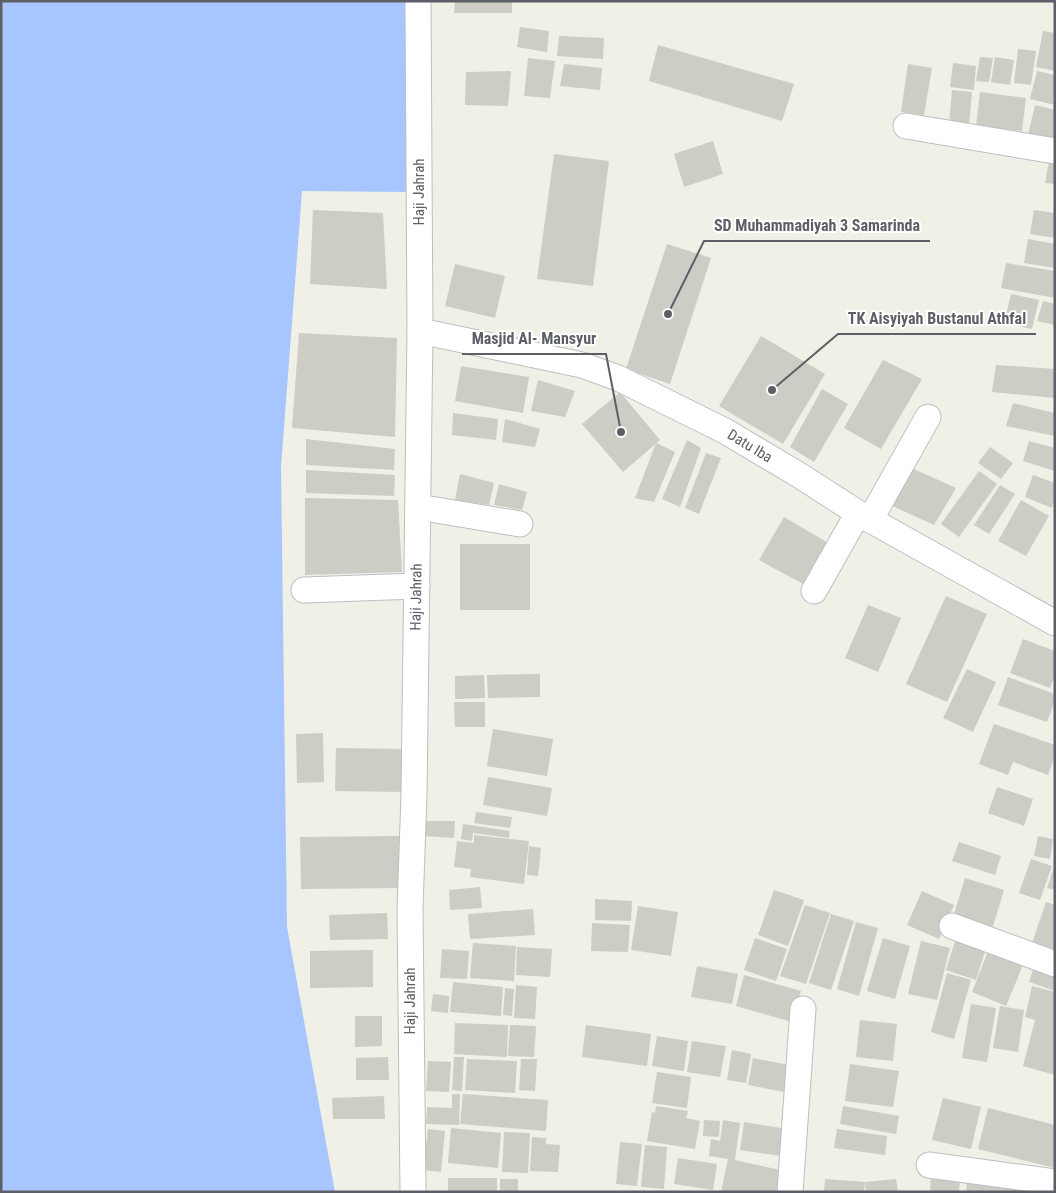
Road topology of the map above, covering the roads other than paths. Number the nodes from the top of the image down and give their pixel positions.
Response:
1 (418, 1) edge
2 (906, 126) dead end
3 (1055, 150) edge
4 (420, 331) junction
5 (928, 417) dead end
6 (418, 507) junction
7 (864, 517) junction
8 (520, 524) dead end
9 (417, 586) junction
10 (304, 590) dead end
11 (814, 591) dead end
12 (1055, 623) edge
13 (952, 926) dead end
14 (1055, 964) edge
15 (803, 1008) dead end
16 (929, 1165) dead end
17 (1055, 1182) edge
18 (413, 1192) edge
19 (790, 1192) edge

1 - 4 street, Haji Jahrah
2 - 3 street
4 - 6 street, Haji Jahrah
4 - 7 street, Datu Iba
5 - 7 street
6 - 8 street
6 - 9 street, Haji Jahrah
7 - 11 street
7 - 12 street, Datu Iba
9 - 10 street
9 - 18 street, Haji Jahrah
13 - 14 street
15 - 19 street
16 - 17 street

